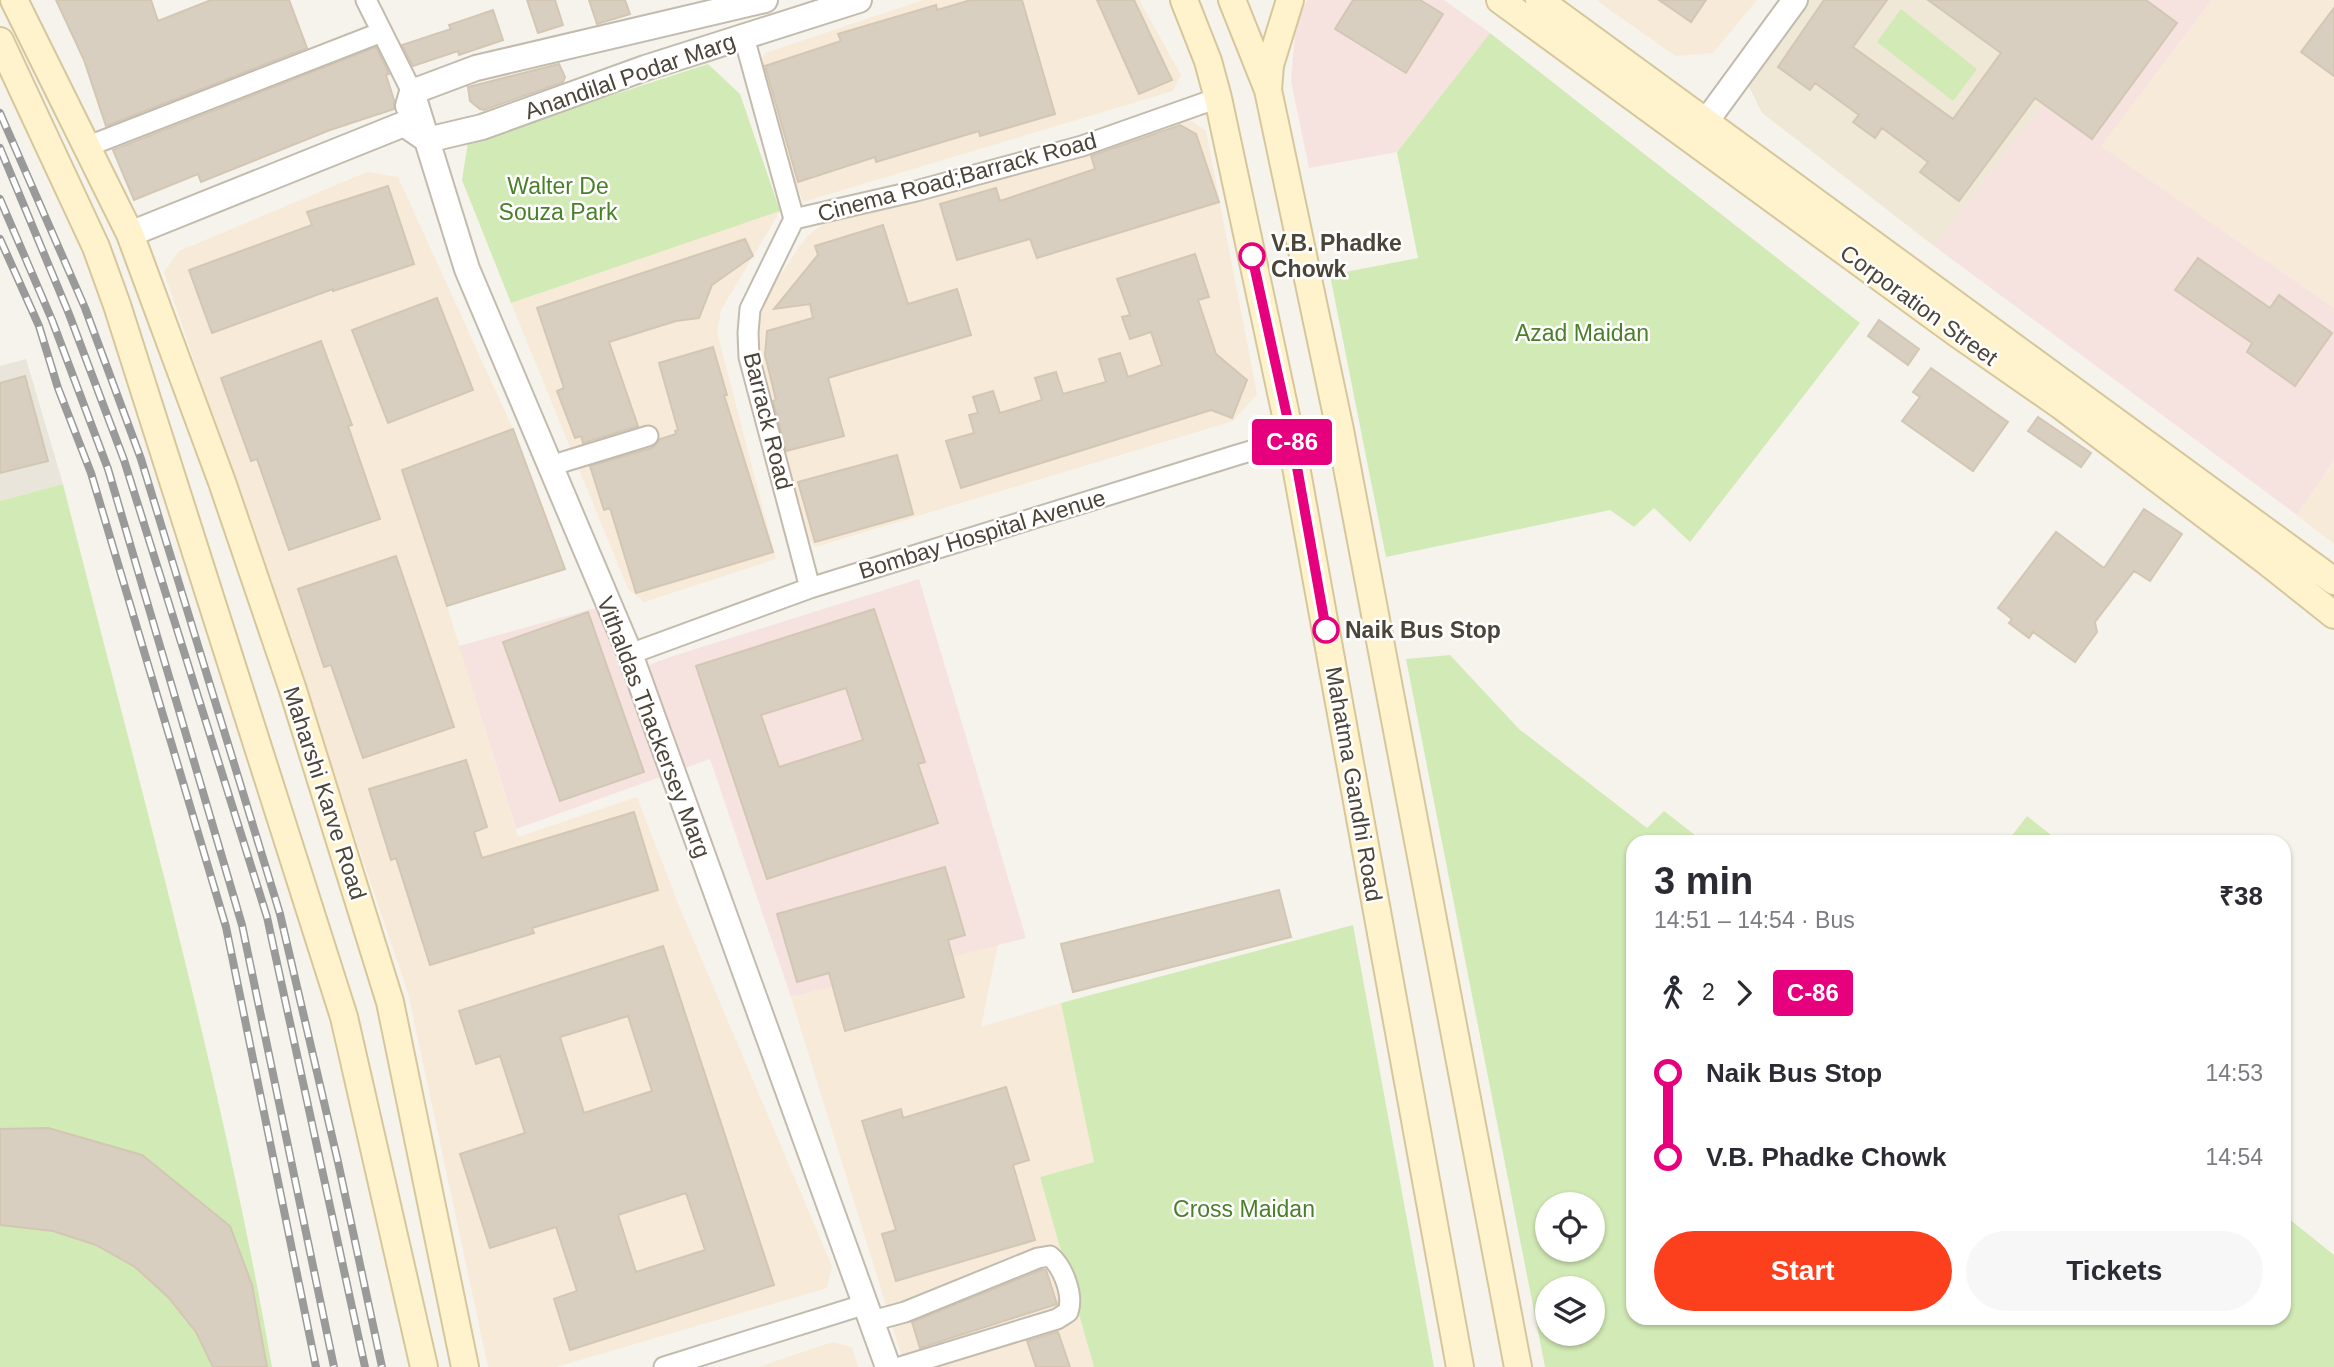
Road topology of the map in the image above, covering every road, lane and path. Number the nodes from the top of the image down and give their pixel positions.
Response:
1 (14, 0) edge
2 (366, 0) edge
3 (765, 0) edge
4 (859, 0) edge
5 (1184, 0) edge
6 (1232, 0) edge
7 (1290, 0) edge
8 (1500, 0) edge
9 (1539, 0) edge
10 (1795, 0) edge
11 (383, 32) junction
12 (744, 37) junction
13 (0, 41) edge
14 (1268, 90) junction
15 (412, 92) junction
16 (1218, 98) junction
17 (404, 124) junction
18 (1699, 131) junction
19 (427, 140) junction
20 (86, 147) junction
21 (794, 219) junction
22 (130, 234) junction
23 (96, 247) junction
24 (1340, 430) junction
25 (648, 436) dead end
26 (1292, 439) junction
27 (550, 466) junction
28 (2334, 581) edge
29 (810, 588) junction
30 (2334, 615) edge
31 (630, 653) junction
32 (869, 1312) junction
33 (424, 1367) edge
34 (465, 1367) edge
35 (664, 1367) edge
36 (888, 1367) edge
37 (900, 1367) edge
38 (1460, 1367) edge
39 (1518, 1367) edge

1 - 20 main road, Maharshi Karve Road
2 - 11 street
3 - 15 street, Anandilal Podar Marg
4 - 12 street, Anandilal Podar Marg
5 - 16 main road, Mahatma Gandhi Road
6 - 14 main road
7 - 14 main road
8 - 18 main road, Corporation Street
9 - 18 main road, Corporation Street
10 - 18 street
11 - 15 street
11 - 20 street
12 - 19 street, Anandilal Podar Marg
12 - 21 street, Cinema Road;Barrack Road
13 - 23 main road
14 - 24 main road
15 - 17 street
15 - 19 street, Vithaldas Thackersey Marg
16 - 21 street, Cinema Road;Barrack Road
16 - 26 main road, Mahatma Gandhi Road
17 - 19 street
17 - 22 street
18 - 28 main road, Corporation Street
18 - 30 main road, Corporation Street
19 - 27 street, Vithaldas Thackersey Marg
20 - 22 main road, Maharshi Karve Road
21 - 29 street, Barrack Road
22 - 23 main road
22 - 34 main road, Maharshi Karve Road
23 - 33 main road
24 - 26 street, Bombay Hospital Avenue
24 - 39 main road
25 - 27 street
26 - 29 street, Bombay Hospital Avenue
26 - 38 main road, Mahatma Gandhi Road
27 - 31 street, Vithaldas Thackersey Marg
29 - 31 street, Bombay Hospital Avenue
31 - 32 street, Vithaldas Thackersey Marg
32 - 35 street
32 - 36 street, Vithaldas Thackersey Marg
32 - 37 street

